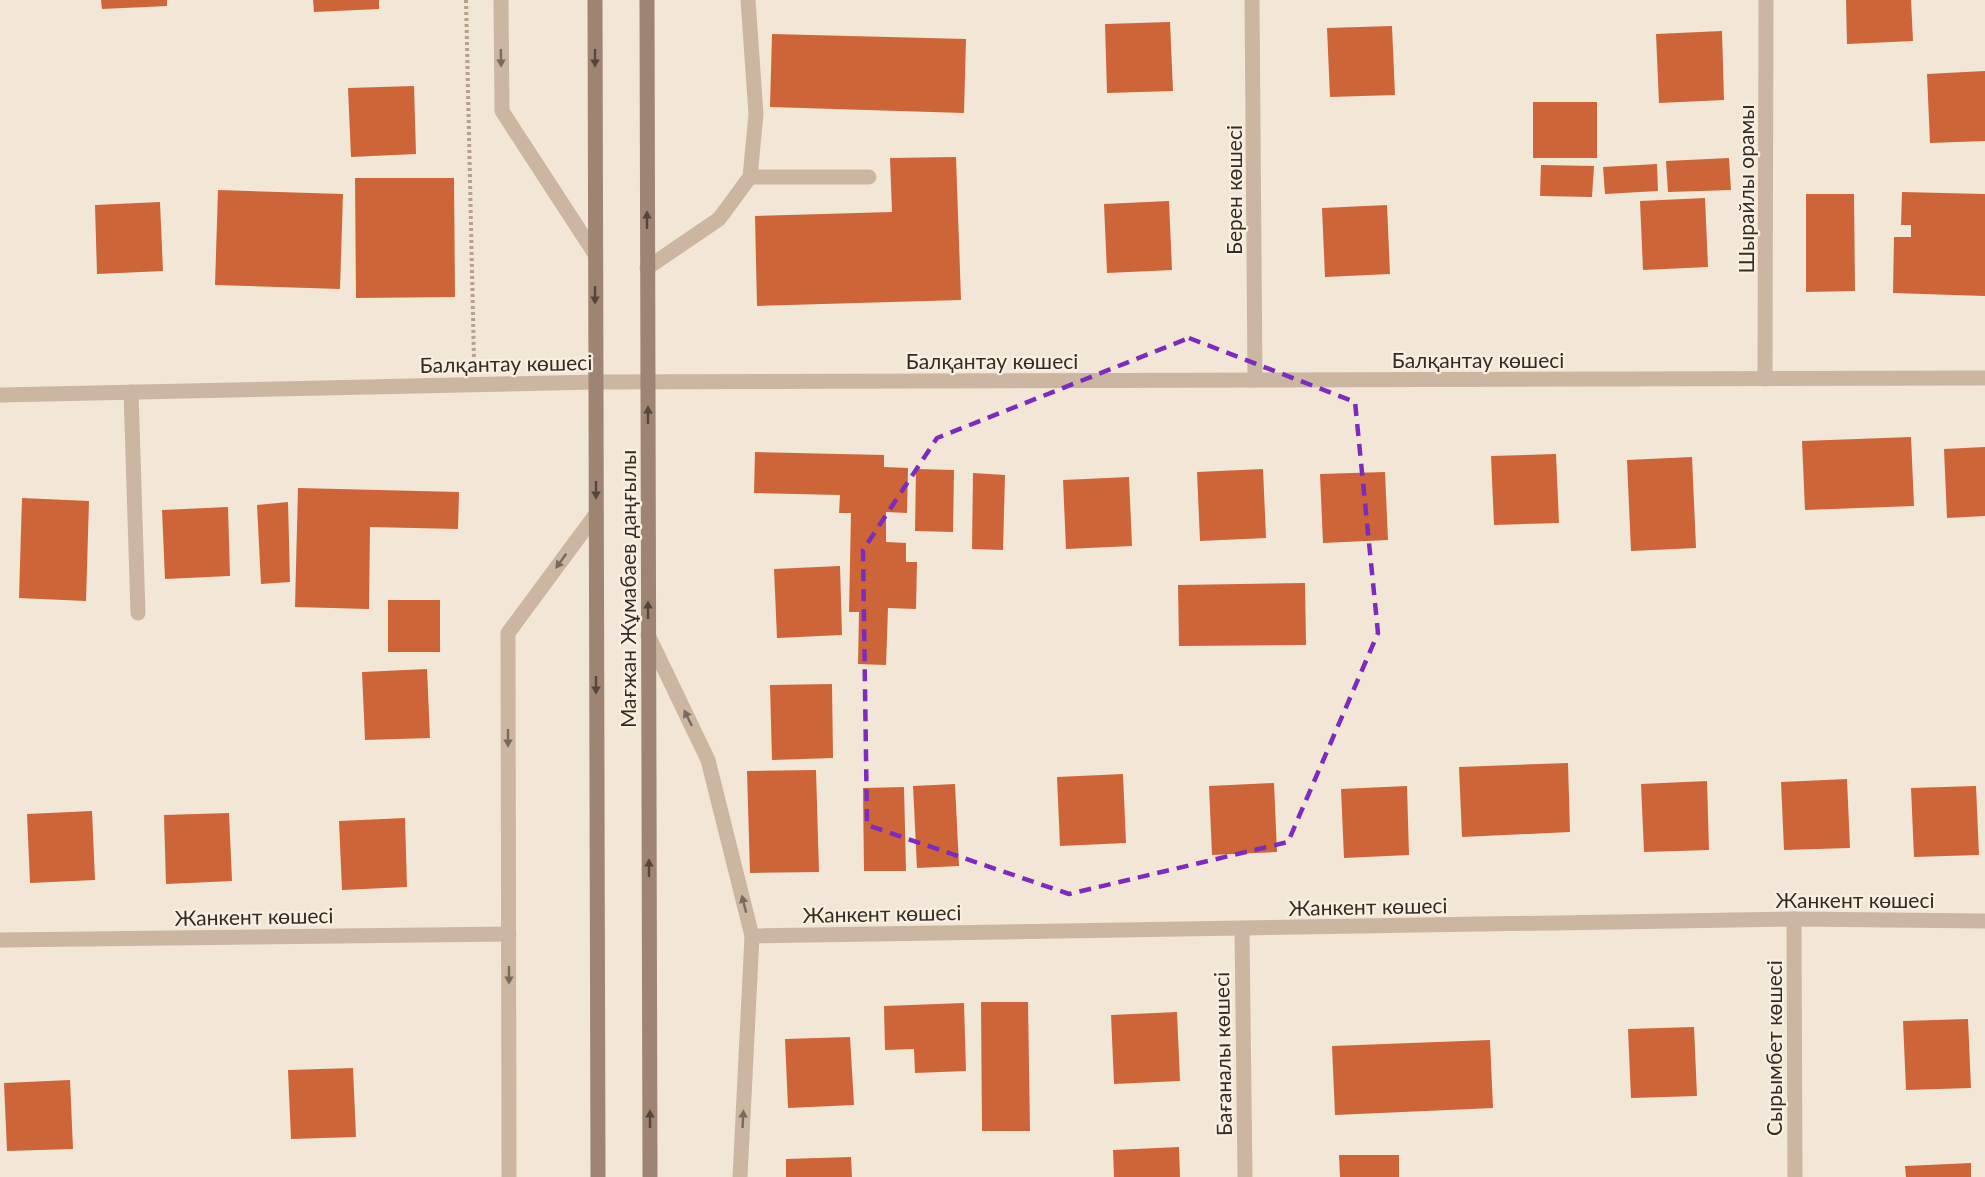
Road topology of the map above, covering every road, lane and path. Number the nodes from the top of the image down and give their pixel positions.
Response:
1 (466, 0) edge
2 (501, 0) edge
3 (595, 0) edge
4 (646, 0) edge
5 (748, 0) edge
6 (1252, 0) edge
7 (1766, 0) edge
8 (750, 177) junction
9 (869, 177) dead end
10 (595, 254) junction
11 (647, 268) junction
12 (1985, 378) edge
13 (1765, 379) junction
14 (1255, 380) junction
15 (596, 382) junction
16 (648, 382) junction
17 (475, 384) junction
18 (131, 392) junction
19 (0, 395) edge
20 (596, 513) junction
21 (138, 613) dead end
22 (648, 635) junction
23 (1794, 919) junction
24 (1985, 921) edge
25 (1242, 930) junction
26 (509, 934) junction
27 (752, 936) junction
28 (0, 940) edge
29 (509, 1177) edge
30 (598, 1177) edge
31 (650, 1177) edge
32 (740, 1177) edge
33 (1245, 1177) edge
34 (1795, 1177) edge

1 - 17 path
2 -> 10 street
3 -> 10 main road, Мағжан Жұмабаев даңғылы
11 -> 4 main road, Мағжан Жұмабаев даңғылы
5 - 8 street
6 - 14 street, Берен көшесі
7 - 13 street, Шырайлы орамы
8 - 9 street
8 - 11 street
10 -> 15 main road, Мағжан Жұмабаев даңғылы
11 - 16 main road, Мағжан Жұмабаев даңғылы
12 - 13 street, Балқантау көшесі
13 - 14 street, Балқантау көшесі
14 - 16 street, Балқантау көшесі
15 - 16 street, Балқантау көшесі
15 - 17 street, Балқантау көшесі
15 -> 20 main road, Мағжан Жұмабаев даңғылы
22 -> 16 main road, Мағжан Жұмабаев даңғылы
17 - 18 street, Балқантау көшесі
18 - 19 street, Балқантау көшесі
18 - 21 street
20 -> 26 street
20 -> 30 main road, Мағжан Жұмабаев даңғылы
27 -> 22 street
31 -> 22 main road, Мағжан Жұмабаев даңғылы
23 - 24 street, Жанкент көшесі
23 - 25 street, Жанкент көшесі
23 - 34 street, Сырымбет көшесі
25 - 27 street, Жанкент көшесі
25 - 33 street, Бағаналы көшесі
26 - 28 street, Жанкент көшесі
26 -> 29 street
32 -> 27 street

